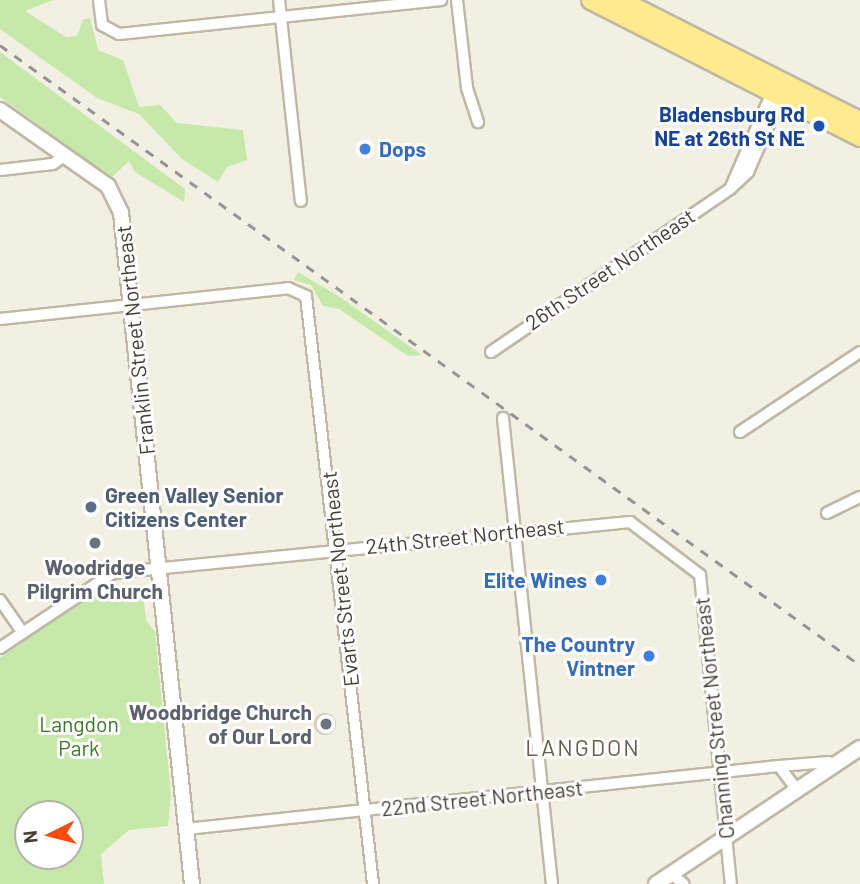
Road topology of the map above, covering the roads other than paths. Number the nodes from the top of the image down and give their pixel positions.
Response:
1 (99, 0) edge
2 (279, 0) edge
3 (441, 0) edge
4 (457, 0) edge
5 (591, 0) edge
6 (620, 0) edge
7 (636, 12) edge
8 (281, 17) junction
9 (779, 88) junction
10 (0, 110) edge
11 (860, 121) edge
12 (478, 122) dead end
13 (860, 137) edge
14 (64, 156) junction
15 (0, 170) edge
16 (301, 201) dead end
17 (131, 305) junction
18 (0, 319) edge
19 (491, 352) dead end
20 (860, 352) edge
21 (503, 418) dead end
22 (740, 432) dead end
23 (860, 497) edge
24 (827, 513) dead end
25 (515, 531) junction
26 (337, 550) junction
27 (685, 559) joint
28 (159, 569) junction
29 (0, 600) edge
30 (23, 632) junction
31 (0, 648) edge
32 (860, 748) edge
33 (829, 762) dead end
34 (779, 765) junction
35 (719, 773) junction
36 (797, 790) junction
37 (542, 792) junction
38 (365, 811) junction
39 (186, 829) junction
40 (726, 837) junction
41 (671, 874) junction
42 (192, 884) edge
43 (373, 884) edge
44 (552, 884) edge
45 (656, 884) edge
46 (684, 884) edge
47 (731, 884) edge

1 - 8 street
2 - 8 street
3 - 8 street
4 - 12 street
5 - 7 main road
6 - 7 main road
7 - 9 main road
8 - 16 street
9 - 11 main road
9 - 13 main road
9 - 19 street, 26th Street Northeast
10 - 14 street, Franklin Street Northeast
14 - 15 street
14 - 17 street, Franklin Street Northeast
17 - 18 street
17 - 26 street, Evarts Street Northeast
17 - 28 street, Franklin Street Northeast
20 - 22 street
21 - 25 street
23 - 24 street
25 - 26 street, 24th Street Northeast
25 - 27 street, 24th Street Northeast
25 - 37 street
26 - 28 street, 24th Street Northeast
26 - 38 street, Evarts Street Northeast
27 - 35 street, Channing Street Northeast
28 - 30 street, 24th Street Northeast
28 - 39 street, Franklin Street Northeast
29 - 30 street
30 - 31 street
32 - 36 street
33 - 34 street, 22nd Street Northeast
34 - 35 street, 22nd Street Northeast
34 - 36 street
35 - 37 street, 22nd Street Northeast
35 - 40 street, Channing Street Northeast
36 - 40 street
37 - 38 street, 22nd Street Northeast
37 - 44 street
38 - 39 street, 22nd Street Northeast
38 - 43 street, Evarts Street Northeast
39 - 42 street, Franklin Street Northeast
40 - 41 street
40 - 47 street, Channing Street Northeast
41 - 45 street
41 - 46 street

